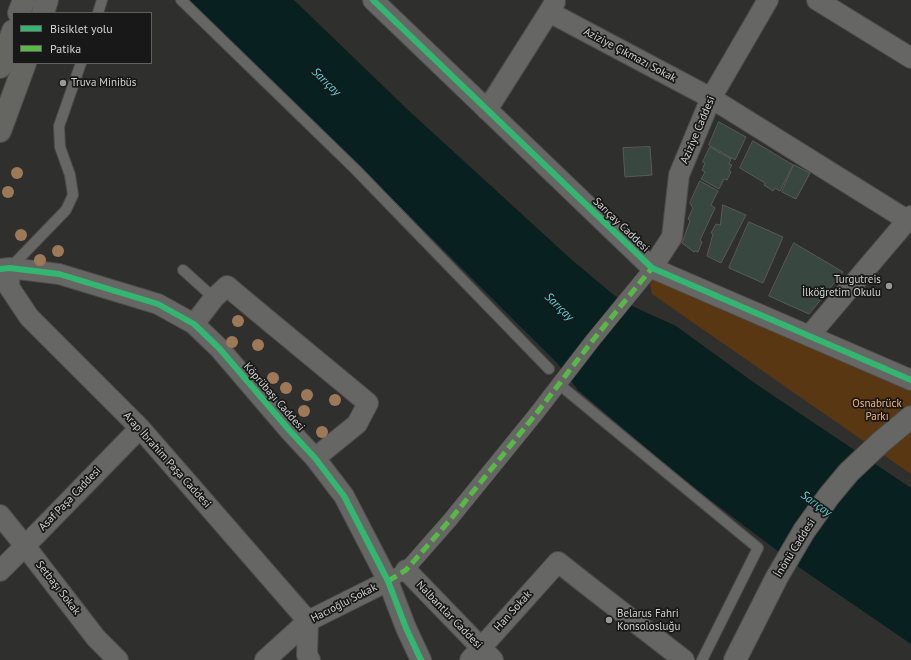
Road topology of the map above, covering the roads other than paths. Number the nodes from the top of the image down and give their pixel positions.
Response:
1 (24, 0) edge
2 (47, 0) edge
3 (102, 0) edge
4 (181, 0) edge
5 (373, 0) edge
6 (768, 0) edge
7 (817, 0) edge
8 (553, 6) edge
9 (19, 12) edge
10 (42, 12) edge
11 (98, 12) edge
12 (12, 34) edge
13 (910, 55) edge
14 (24, 64) edge
15 (80, 64) edge
16 (0, 67) edge
17 (711, 98) junction
18 (487, 110) junction
19 (0, 131) edge
20 (909, 218) edge
21 (652, 268) junction
22 (183, 270) dead end
23 (5, 278) edge
24 (214, 298) junction
25 (194, 324) junction
26 (809, 336) junction
27 (548, 369) dead end
28 (911, 380) edge
29 (561, 386) dead end
30 (911, 418) edge
31 (140, 428) junction
32 (315, 458) junction
33 (0, 515) edge
34 (25, 546) junction
35 (0, 570) edge
36 (406, 570) junction
37 (388, 581) junction
38 (308, 621) junction
39 (481, 656) edge
40 (680, 659) edge
41 (736, 659) edge
42 (118, 660) edge
43 (265, 660) edge
44 (310, 660) edge
45 (421, 660) edge
46 (702, 660) edge

1 - 9 main road
2 - 10 main road
3 - 11 lane
4 - 27 lane
5 - 18 street, Sarıçay Caddesi
6 - 17 street, Aziziye Caddesi
7 - 13 street
8 - 17 street, Aziziye Çıkmazı Sokak
8 - 18 street
12 - 16 main road
14 - 19 main road
15 - 23 lane
17 - 20 street, Aziziye Çıkmazı Sokak
17 - 21 street, Aziziye Caddesi
18 - 21 street, Sarıçay Caddesi
20 - 26 street
21 - 26 street, Sarıçay Caddesi
21 - 36 street
22 - 24 lane
23 - 25 street, Köprübaşı Caddesi
23 - 31 street, Arap İbrahim Paşa Caddesi
24 - 25 street
24 - 32 street
25 - 32 street, Köprübaşı Caddesi
26 - 28 street, Sarıçay Caddesi
29 - 46 lane
30 - 41 street, İnönü Caddesi
31 - 34 street, Asaf Paşa Caddesi
31 - 38 street, Arap İbrahim Paşa Caddesi
32 - 37 street, Köprübaşı Caddesi
33 - 34 street, Setbaşı Sokak
34 - 35 street, Asaf Paşa Caddesi
34 - 42 street, Setbaşı Sokak
36 - 37 street
36 - 39 street, Nalbantlar Caddesi
37 - 38 street, Hacıoğlu Sokak
37 - 45 street, Köprübaşı Caddesi
38 - 43 street, Hacıoğlu Sokak
38 - 44 street
39 - 40 street, Han Sokak

